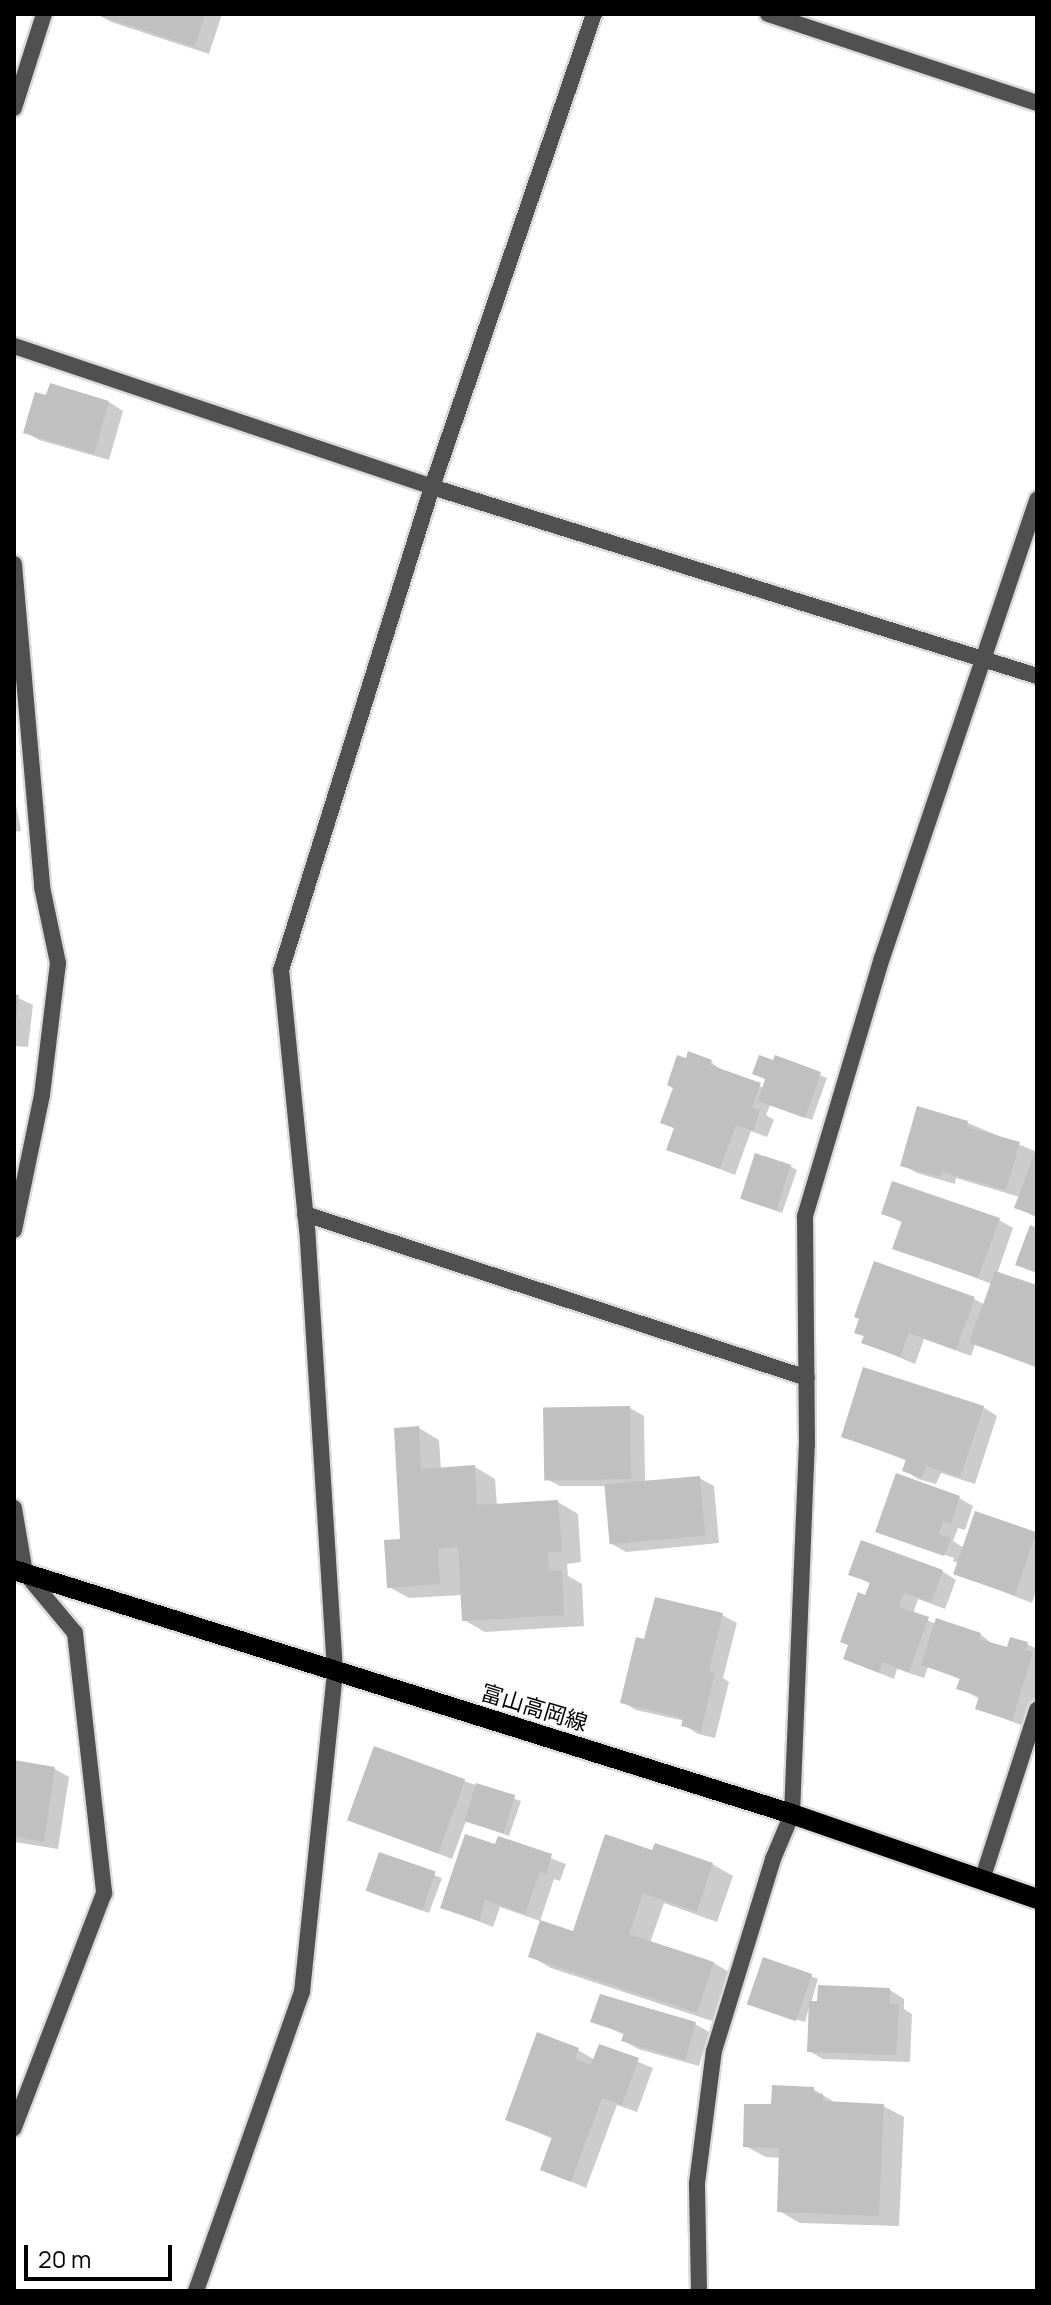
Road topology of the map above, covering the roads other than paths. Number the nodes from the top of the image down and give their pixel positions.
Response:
1 (44, 14) edge
2 (594, 14) edge
3 (768, 14) edge
4 (1037, 103) edge
5 (14, 108) edge
6 (14, 346) edge
7 (432, 487) junction
8 (1037, 500) edge
9 (14, 564) edge
10 (983, 659) junction
11 (1037, 676) edge
12 (305, 1214) junction
13 (14, 1230) edge
14 (807, 1378) junction
15 (14, 1508) edge
16 (19, 1571) edge
17 (335, 1671) junction
18 (1037, 1710) edge
19 (792, 1814) junction
20 (982, 1880) junction
21 (1037, 1899) edge
22 (14, 2128) edge
23 (196, 2291) edge
24 (699, 2291) edge

1 - 5 street
2 - 7 street
3 - 4 street
6 - 7 street
7 - 10 street
7 - 12 street
8 - 10 street
9 - 13 street
10 - 11 street
10 - 14 street
12 - 14 street
12 - 17 street
14 - 19 street
15 - 16 street
16 - 17 main road, 富山高岡線
16 - 22 street
17 - 19 main road, 富山高岡線
17 - 23 street
18 - 20 street
19 - 20 main road, 富山高岡線
19 - 24 street
20 - 21 main road, 富山高岡線

